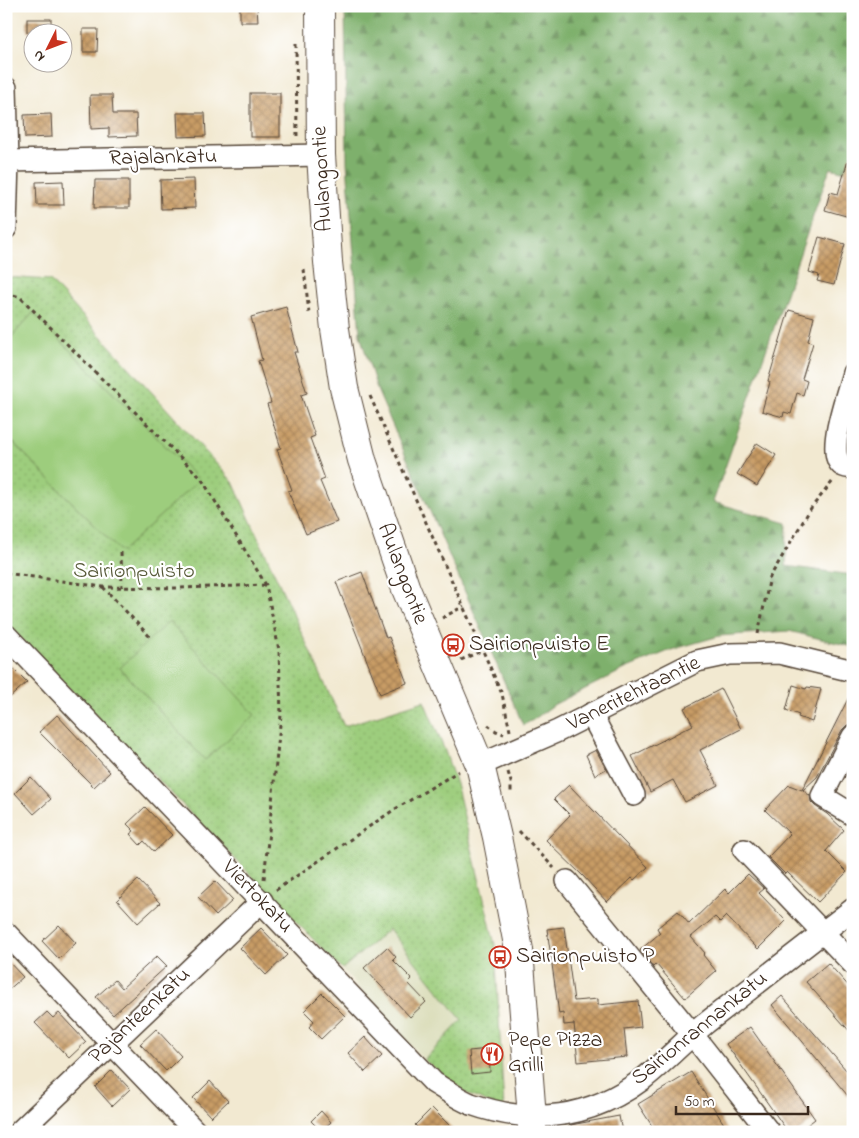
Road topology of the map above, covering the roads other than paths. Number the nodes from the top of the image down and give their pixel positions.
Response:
1 (320, 6) edge
2 (6, 88) edge
3 (321, 155) junction
4 (7, 161) edge
5 (6, 228) edge
6 (853, 373) edge
7 (848, 467) edge
8 (6, 635) edge
9 (853, 671) edge
10 (591, 714) junction
11 (853, 736) edge
12 (469, 768) junction
13 (634, 795) dead end
14 (853, 815) edge
15 (744, 850) dead end
16 (568, 881) road end
17 (262, 901) junction
18 (853, 909) edge
19 (6, 932) edge
20 (824, 932) junction
21 (853, 964) edge
22 (692, 1034) junction
23 (112, 1043) junction
24 (532, 1124) edge
25 (19, 1132) edge
26 (196, 1132) edge
27 (769, 1132) edge

1 - 3 main road, Aulangontie
2 - 4 street
3 - 4 street, Rajalankatu
3 - 12 main road, Aulangontie
4 - 5 street
6 - 7 street
8 - 17 street, Viertokatu
9 - 10 street, Vaneritehtaantie
10 - 12 street, Vaneritehtaantie
10 - 13 street
11 - 14 street
12 - 24 main road, Aulangontie
15 - 20 street
16 - 22 street
17 - 23 street, Pajanteenkatu
17 - 24 street, Viertokatu
18 - 20 street, Sairionrannankatu
19 - 23 street
20 - 21 street
20 - 22 street, Sairionrannankatu
22 - 24 street, Sairionrannankatu
22 - 27 street
23 - 25 street, Pajanteenkatu
23 - 26 street

